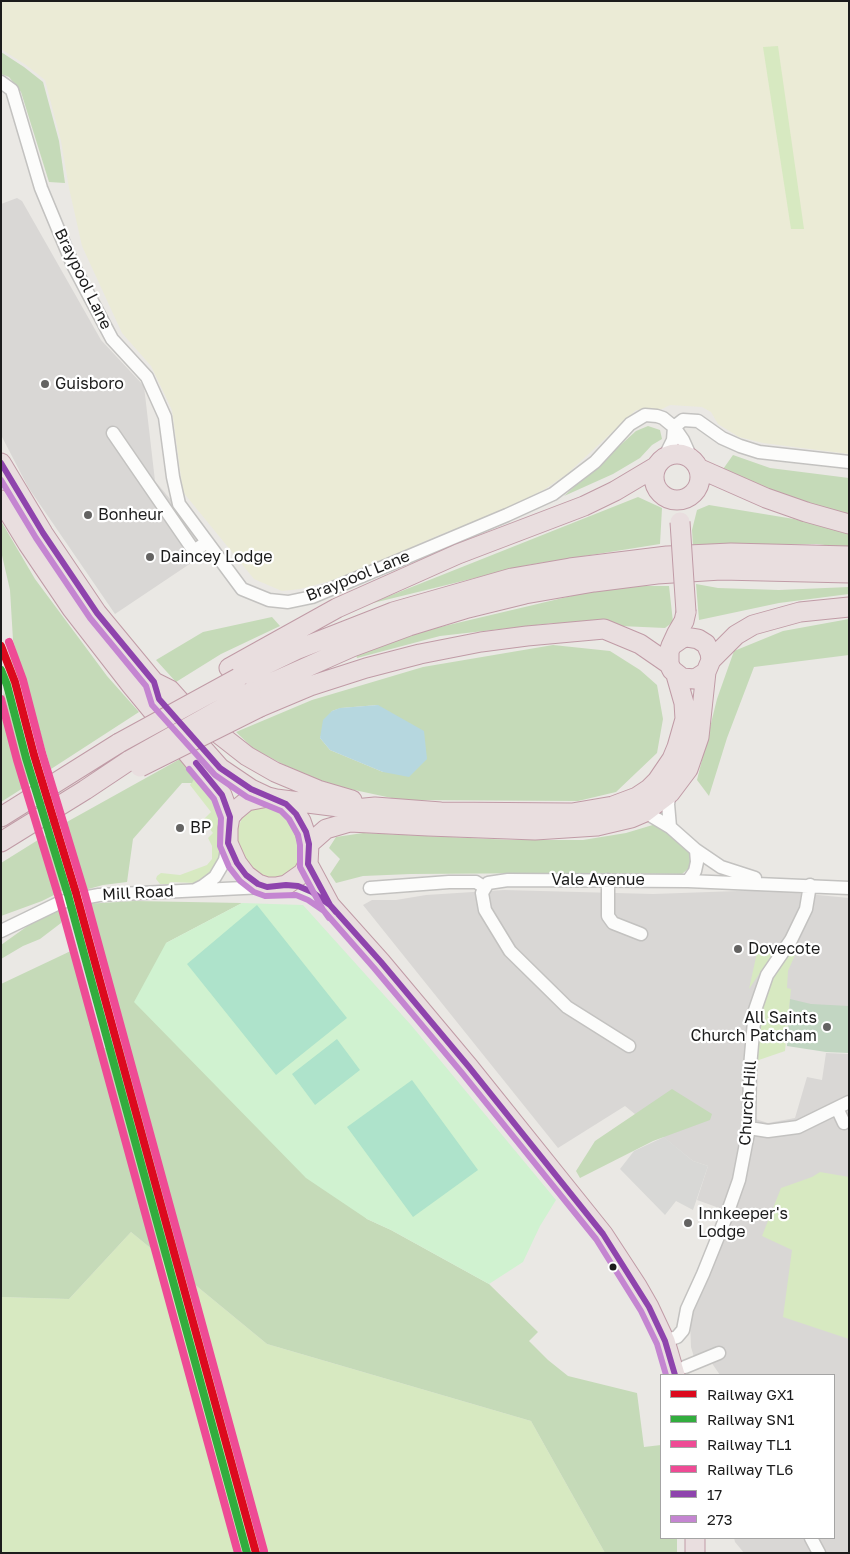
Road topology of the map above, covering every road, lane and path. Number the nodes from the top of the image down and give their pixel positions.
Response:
1 (1, 82) edge
2 (674, 427) junction
3 (113, 433) dead end
4 (660, 462) junction
5 (849, 462) edge
6 (1, 463) edge
7 (695, 464) junction
8 (679, 499) junction
9 (1, 500) edge
10 (849, 524) edge
11 (207, 542) junction
12 (849, 556) edge
13 (849, 573) edge
14 (849, 607) edge
15 (686, 612) junction
16 (579, 632) junction
17 (708, 659) junction
18 (672, 662) junction
19 (234, 673) junction
20 (154, 682) junction
21 (255, 700) junction
22 (680, 734) junction
23 (670, 793) junction
24 (272, 798) junction
25 (375, 807) junction
26 (644, 812) junction
27 (1, 817) edge
28 (230, 817) junction
29 (670, 827) junction
30 (1, 842) edge
31 (228, 843) junction
32 (309, 844) junction
33 (696, 850) junction
34 (308, 864) junction
35 (608, 880) junction
36 (688, 881) junction
37 (776, 884) junction
38 (286, 885) junction
39 (810, 885) junction
40 (266, 887) junction
41 (484, 887) junction
42 (370, 888) dead end
43 (849, 888) edge
44 (192, 890) junction
45 (330, 905) junction
46 (1, 931) edge
47 (641, 934) dead end
48 (629, 1046) dead end
49 (849, 1102) edge
50 (837, 1108) junction
51 (844, 1123) dead end
52 (749, 1128) junction
53 (665, 1341) junction
54 (719, 1353) dead end
55 (681, 1370) edge
56 (696, 1539) edge
57 (811, 1539) edge
58 (695, 1553) edge
59 (818, 1553) edge

1 - 11 street, Braypool Lane
2 - 4 street
2 - 5 street
2 - 7 street
2 - 11 street, Braypool Lane
3 - 11 street
4 - 7 highway
4 - 8 highway
4 - 19 highway
6 - 20 highway
7 - 8 highway
7 - 10 highway
8 - 15 highway, bridge
9 - 28 highway
12 - 19 highway
13 - 21 highway
14 - 17 highway
15 - 17 highway
15 - 18 highway
16 - 18 highway
16 - 21 highway
16 - 22 highway
17 - 18 highway
17 - 18 highway
17 - 23 highway
18 - 22 highway
19 - 27 highway, bridge
20 - 24 highway
20 - 25 highway
21 - 30 highway, bridge
22 - 25 highway
23 - 26 highway
23 - 29 street
24 - 25 highway
24 - 28 highway
24 - 32 highway
26 - 29 street, Vale Avenue
26 - 32 highway
28 - 31 highway
29 - 33 street, Vale Avenue
31 - 40 highway
31 - 44 street, Mill Road
32 - 34 highway
33 - 36 street
33 - 37 street, Vale Avenue
34 - 38 highway
34 - 45 highway
35 - 36 street, Vale Avenue
35 - 41 street, Vale Avenue
35 - 47 street
36 - 37 street, Vale Avenue
37 - 39 street, Vale Avenue
38 - 40 highway
38 - 45 highway
39 - 43 street, Vale Avenue
39 - 52 street, Church Hill
40 - 44 street, Mill Road
41 - 42 street
41 - 48 street
44 - 46 street, Mill Road
45 - 53 highway
49 - 50 street
50 - 51 street
50 - 52 street
52 - 53 street, Church Hill
53 - 55 highway
54 - 55 street
56 - 58 highway
57 - 59 street

